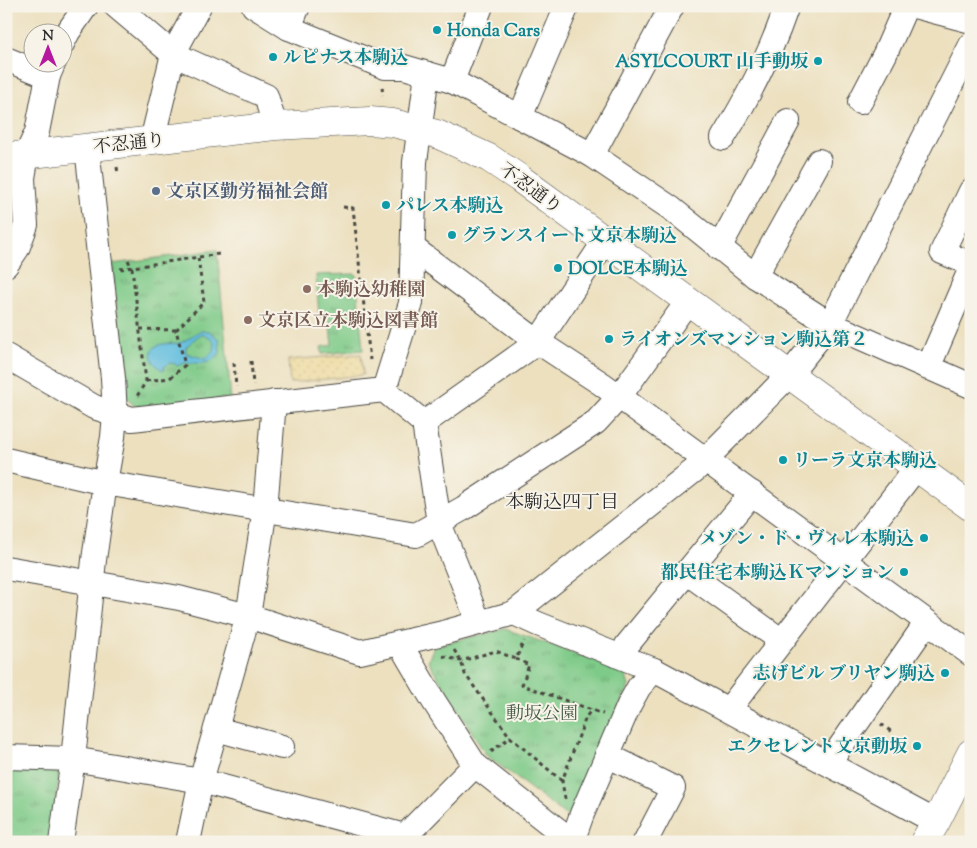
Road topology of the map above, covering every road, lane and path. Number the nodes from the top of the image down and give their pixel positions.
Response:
1 (86, 6) edge
2 (116, 6) edge
3 (199, 6) edge
4 (254, 6) edge
5 (298, 6) edge
6 (481, 6) edge
7 (567, 6) edge
8 (672, 6) edge
9 (787, 6) edge
10 (906, 6) edge
11 (914, 6) edge
12 (971, 21) edge
13 (72, 26) edge
14 (289, 28) junction
15 (971, 45) edge
16 (173, 54) junction
17 (6, 59) edge
18 (22, 63) edge
19 (50, 72) edge
20 (427, 74) junction
21 (452, 81) junction
22 (860, 102) dead end
23 (520, 117) junction
24 (788, 121) dead end
25 (275, 126) junction
26 (419, 129) junction
27 (723, 138) dead end
28 (152, 141) junction
29 (87, 148) junction
30 (592, 155) junction
31 (17, 156) edge
32 (819, 161) dead end
33 (971, 190) edge
34 (343, 207) dead end
35 (605, 241) junction
36 (413, 248) junction
37 (719, 248) junction
38 (219, 254) dead end
39 (198, 257) junction
40 (128, 260) dead end
41 (971, 264) edge
42 (6, 265) edge
43 (132, 268) junction
44 (971, 268) edge
45 (102, 272) junction
46 (755, 276) junction
47 (688, 301) junction
48 (830, 324) junction
49 (140, 329) junction
50 (176, 330) junction
51 (538, 342) junction
52 (6, 356) edge
53 (251, 361) dead end
54 (928, 368) junction
55 (789, 375) junction
56 (146, 381) junction
57 (971, 386) edge
58 (379, 390) junction
59 (619, 396) junction
60 (264, 397) junction
61 (125, 408) junction
62 (424, 423) junction
63 (6, 460) edge
64 (706, 460) junction
65 (916, 468) junction
66 (105, 483) junction
67 (752, 493) junction
68 (971, 507) edge
69 (265, 509) junction
70 (439, 523) junction
71 (844, 560) junction
72 (6, 568) edge
73 (686, 572) junction
74 (92, 583) junction
75 (248, 616) junction
76 (523, 617) junction
77 (927, 622) junction
78 (480, 623) junction
79 (782, 641) junction
80 (400, 644) junction
81 (452, 648) dead end
82 (971, 654) edge
83 (624, 657) junction
84 (516, 659) junction
85 (461, 661) junction
86 (654, 670) junction
87 (729, 709) junction
88 (216, 729) junction
89 (510, 737) junction
90 (282, 747) dead end
91 (971, 753) edge
92 (607, 755) junction
93 (6, 757) edge
94 (73, 759) junction
95 (829, 763) junction
96 (475, 765) junction
97 (201, 781) junction
98 (562, 781) junction
99 (566, 807) dead end
100 (930, 832) edge
101 (405, 839) edge
102 (61, 842) edge
103 (188, 842) edge
104 (572, 842) edge
105 (645, 842) edge

1 - 13 street
2 - 16 street
3 - 16 street
4 - 14 street
5 - 14 street
6 - 21 street
7 - 23 street
8 - 30 street
9 - 27 street
10 - 22 street
11 - 12 street
14 - 20 street
15 - 48 street
16 - 25 street
16 - 28 street
17 - 18 street
19 - 31 street
20 - 21 street
20 - 26 street
21 - 23 street
23 - 30 street
24 - 37 street
25 - 26 main road, 不忍通り
25 - 28 main road, 不忍通り
26 - 35 main road, 不忍通り
26 - 36 street
28 - 29 main road, 不忍通り
29 - 31 main road, 不忍通り
29 - 45 street
30 - 37 street
31 - 42 street
32 - 46 street
33 - 41 street
34 - 58 path
35 - 47 main road, 不忍通り
35 - 51 street
36 - 51 street
36 - 58 street
37 - 46 street
38 - 39 path
39 - 43 path
39 - 50 path
40 - 43 path
43 - 45 path
43 - 49 path
44 - 54 street
45 - 61 street
46 - 48 street
47 - 55 main road, 不忍通り
47 - 59 street
48 - 54 street
48 - 55 street
49 - 50 path
49 - 56 path
50 - 56 path
51 - 59 street
51 - 62 street
52 - 61 street
53 - 60 path
54 - 57 street
55 - 64 street
55 - 65 main road, 不忍通り
56 - 61 path
58 - 60 street
58 - 62 street
59 - 64 street
59 - 70 street
60 - 61 street
60 - 69 street
61 - 66 street
62 - 70 street
63 - 66 street
64 - 67 street
64 - 76 street
65 - 68 main road, 不忍通り
65 - 71 street
66 - 69 street
66 - 74 street
67 - 71 street
67 - 73 street
69 - 70 street
69 - 75 street
70 - 78 street
71 - 77 street
71 - 79 street
72 - 74 street
73 - 79 street
73 - 83 street
74 - 75 street
74 - 94 street
75 - 80 street
75 - 88 street
76 - 78 street
76 - 83 street
76 - 84 path
77 - 82 street
77 - 95 street
78 - 80 street
79 - 87 street
80 - 96 street
81 - 85 path
83 - 86 street
84 - 85 path
84 - 98 path
85 - 89 path
86 - 87 street
86 - 92 street
87 - 95 street
88 - 90 street
88 - 97 street
89 - 96 path
89 - 98 path
91 - 100 main road
92 - 104 street
92 - 105 street
93 - 94 street
94 - 97 street
94 - 102 street
95 - 100 street
96 - 101 street
96 - 104 street
97 - 101 street
97 - 103 street
98 - 99 path

